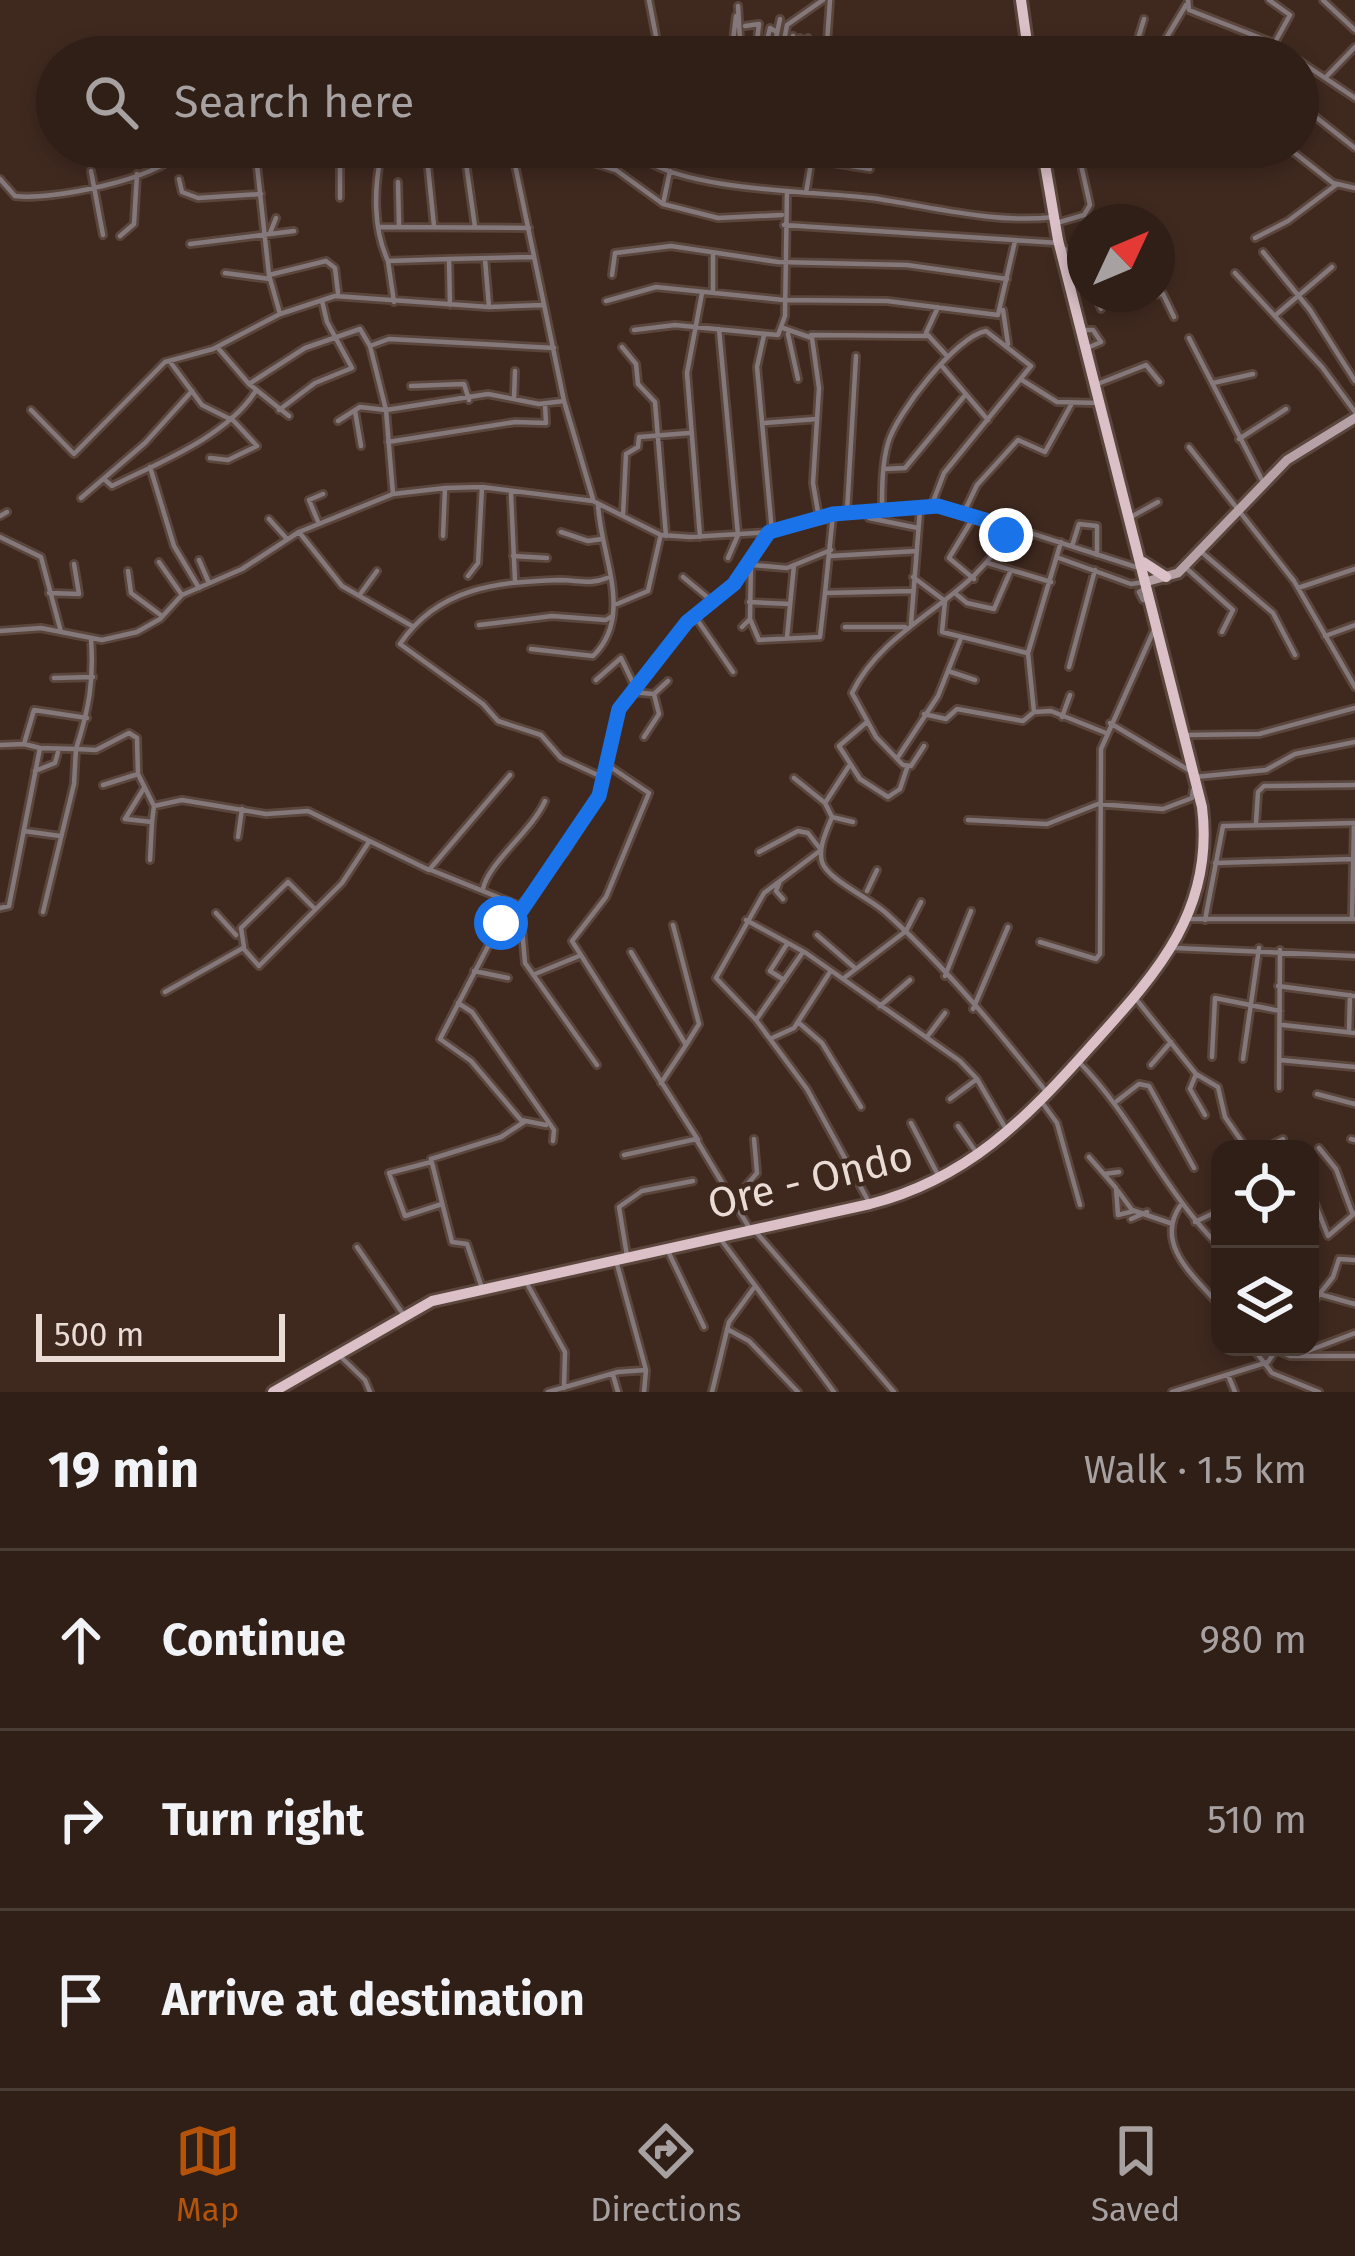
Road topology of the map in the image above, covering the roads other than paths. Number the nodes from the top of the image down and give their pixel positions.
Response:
1 (649, 0) edge
2 (826, 0) edge
3 (1021, 0) edge
4 (1269, 0) edge
5 (1323, 0) edge
6 (1187, 3) edge
7 (738, 6) dead end
8 (736, 16) dead end
9 (780, 19) dead end
10 (1144, 19) dead end
11 (742, 25) junction
12 (1355, 30) edge
13 (656, 36) edge
14 (734, 36) edge
15 (742, 36) edge
16 (758, 36) edge
17 (769, 36) edge
18 (789, 36) edge
19 (826, 36) edge
20 (1027, 36) edge
21 (1139, 36) edge
22 (1169, 36) edge
23 (1257, 36) edge
24 (1278, 36) edge
25 (1355, 47) edge
26 (1319, 73) edge
27 (1326, 77) junction
28 (1355, 98) edge
29 (1319, 120) edge
30 (1355, 148) edge
31 (157, 168) edge
32 (257, 168) edge
33 (340, 168) edge
34 (380, 168) edge
35 (428, 168) edge
36 (467, 168) edge
37 (514, 168) edge
38 (606, 168) edge
39 (662, 168) edge
40 (811, 168) edge
41 (863, 168) edge
42 (1046, 168) edge
43 (1081, 168) edge
44 (1314, 168) edge
45 (870, 169) dead end
46 (114, 171) dead end
47 (670, 171) junction
48 (91, 172) dead end
49 (136, 174) junction
50 (0, 179) edge
51 (178, 179) dead end
52 (116, 180) junction
53 (398, 182) dead end
54 (95, 185) junction
55 (1336, 185) junction
56 (1355, 188) edge
57 (787, 191) junction
58 (806, 193) junction
59 (261, 194) junction
60 (340, 198) dead end
61 (663, 204) junction
62 (782, 215) junction
63 (276, 218) dead end
64 (1055, 220) junction
65 (784, 225) junction
66 (399, 226) junction
67 (434, 226) junction
68 (380, 227) junction
69 (475, 227) junction
70 (529, 228) junction
71 (294, 231) dead end
72 (103, 235) dead end
73 (120, 236) dead end
74 (265, 237) junction
75 (1255, 238) dead end
76 (1015, 241) junction
77 (1059, 241) junction
78 (190, 244) dead end
79 (1067, 251) edge
80 (1262, 252) dead end
81 (713, 253) junction
82 (533, 257) junction
83 (485, 258) junction
84 (449, 259) junction
85 (388, 261) junction
86 (785, 262) junction
87 (1332, 267) dead end
88 (225, 273) dead end
89 (1235, 273) dead end
90 (612, 275) dead end
91 (269, 277) junction
92 (1007, 279) junction
93 (702, 291) junction
94 (713, 292) junction
95 (339, 295) junction
96 (1299, 295) junction
97 (783, 300) junction
98 (322, 301) junction
99 (606, 301) dead end
100 (394, 302) junction
101 (449, 305) junction
102 (543, 305) junction
103 (489, 307) junction
104 (938, 307) junction
105 (1003, 310) junction
106 (1172, 312) edge
107 (280, 314) junction
108 (1276, 315) junction
109 (987, 316) junction
110 (1174, 317) dead end
111 (694, 326) junction
112 (782, 326) junction
113 (719, 329) junction
114 (634, 330) dead end
115 (986, 331) junction
116 (764, 334) junction
117 (788, 334) junction
118 (336, 335) junction
119 (811, 335) junction
120 (928, 336) junction
121 (1189, 338) dead end
122 (1008, 344) junction
123 (370, 346) junction
124 (218, 347) junction
125 (622, 347) dead end
126 (554, 348) junction
127 (856, 356) dead end
128 (948, 357) junction
129 (171, 360) junction
130 (940, 364) junction
131 (515, 371) dead end
132 (1253, 374) dead end
133 (798, 380) dead end
134 (1022, 380) junction
135 (1355, 380) edge
136 (1160, 382) dead end
137 (1213, 383) junction
138 (249, 384) junction
139 (1095, 385) junction
140 (411, 386) dead end
141 (192, 391) junction
142 (254, 392) junction
143 (967, 394) junction
144 (514, 398) junction
145 (469, 400) junction
146 (564, 401) junction
147 (1099, 403) junction
148 (545, 404) junction
149 (1071, 405) junction
150 (1286, 409) dead end
151 (31, 410) dead end
152 (279, 410) junction
153 (386, 410) junction
154 (355, 411) junction
155 (1355, 415) edge
156 (289, 416) dead end
157 (230, 418) junction
158 (817, 419) junction
159 (988, 420) junction
160 (338, 421) dead end
161 (762, 424) junction
162 (689, 434) junction
163 (657, 435) junction
164 (1240, 439) junction
165 (388, 442) junction
166 (361, 446) dead end
167 (1189, 447) dead end
168 (210, 458) dead end
169 (150, 467) junction
170 (884, 469) junction
171 (104, 479) junction
172 (1263, 482) junction
173 (482, 487) junction
174 (445, 488) junction
175 (323, 494) dead end
176 (393, 494) junction
177 (512, 494) junction
178 (81, 498) dead end
179 (1158, 502) dead end
180 (596, 503) junction
181 (932, 507) junction
182 (920, 509) junction
183 (1238, 509) junction
184 (882, 510) junction
185 (964, 512) junction
186 (847, 513) junction
187 (833, 514) junction
188 (975, 515) junction
189 (622, 516) junction
190 (819, 518) junction
191 (869, 518) dead end
192 (1129, 518) junction
193 (269, 519) dead end
194 (320, 524) junction
195 (1009, 527) junction
196 (918, 528) junction
197 (299, 532) junction
198 (561, 532) dead end
199 (770, 532) junction
200 (738, 535) junction
201 (443, 536) dead end
202 (0, 537) edge
203 (663, 537) junction
204 (700, 537) junction
205 (602, 538) junction
206 (287, 539) junction
207 (1061, 542) junction
208 (1072, 546) junction
209 (1199, 550) junction
210 (917, 551) junction
211 (830, 553) junction
212 (1097, 555) junction
213 (513, 556) junction
214 (1058, 557) junction
215 (547, 558) dead end
216 (728, 558) dead end
217 (200, 560) dead end
218 (751, 561) junction
219 (159, 562) dead end
220 (988, 563) junction
221 (74, 564) dead end
222 (1142, 564) junction
223 (794, 565) junction
224 (1185, 567) junction
225 (1355, 569) edge
226 (1011, 570) junction
227 (1095, 570) junction
228 (377, 571) dead end
229 (128, 572) dead end
230 (468, 576) dead end
231 (682, 577) dead end
232 (607, 578) junction
233 (914, 578) junction
234 (1164, 578) junction
235 (974, 579) junction
236 (514, 581) junction
237 (1051, 582) junction
238 (210, 584) junction
239 (1298, 588) junction
240 (199, 589) junction
241 (1148, 589) junction
242 (912, 591) junction
243 (49, 593) junction
244 (361, 593) junction
245 (825, 593) junction
246 (956, 594) junction
247 (182, 595) junction
248 (712, 601) junction
249 (749, 602) junction
250 (945, 602) junction
251 (615, 604) junction
252 (790, 604) junction
253 (694, 615) junction
254 (613, 616) junction
255 (162, 617) junction
256 (750, 619) junction
257 (479, 625) dead end
258 (910, 625) junction
259 (1156, 625) junction
260 (1355, 625) edge
261 (413, 627) junction
262 (742, 627) dead end
263 (845, 627) dead end
264 (0, 632) edge
265 (62, 632) junction
266 (1222, 632) dead end
267 (1325, 636) junction
268 (961, 638) junction
269 (91, 639) junction
270 (787, 639) junction
271 (531, 649) dead end
272 (1028, 653) junction
273 (1295, 655) dead end
274 (1069, 667) dead end
275 (1355, 669) edge
276 (948, 671) junction
277 (733, 672) dead end
278 (1344, 674) junction
279 (93, 677) junction
280 (54, 678) dead end
281 (596, 680) dead end
282 (974, 680) dead end
283 (668, 681) dead end
284 (1355, 688) edge
285 (633, 690) junction
286 (654, 694) junction
287 (1070, 694) dead end
288 (1355, 708) edge
289 (1034, 712) junction
290 (924, 714) junction
291 (1063, 717) junction
292 (87, 718) junction
293 (867, 722) junction
294 (1110, 723) junction
295 (1106, 734) junction
296 (1185, 735) junction
297 (644, 737) dead end
298 (1355, 742) edge
299 (0, 745) edge
300 (24, 745) junction
301 (924, 746) dead end
302 (40, 748) junction
303 (76, 749) junction
304 (58, 752) junction
305 (893, 756) junction
306 (609, 766) junction
307 (849, 766) junction
308 (907, 768) junction
309 (35, 770) junction
310 (138, 774) junction
311 (1193, 774) junction
312 (510, 776) dead end
313 (604, 778) junction
314 (794, 778) dead end
315 (104, 785) dead end
316 (1355, 785) edge
317 (144, 788) junction
318 (545, 801) dead end
319 (825, 803) junction
320 (1097, 804) junction
321 (154, 806) junction
322 (242, 808) junction
323 (832, 817) junction
324 (968, 820) dead end
325 (152, 822) junction
326 (853, 822) dead end
327 (1355, 823) edge
328 (1256, 824) junction
329 (24, 831) junction
330 (62, 836) junction
331 (238, 837) dead end
332 (369, 842) junction
333 (821, 850) junction
334 (759, 852) dead end
335 (811, 859) junction
336 (1353, 859) edge
337 (150, 860) dead end
338 (822, 862) junction
339 (1215, 863) junction
340 (429, 870) junction
341 (878, 870) dead end
342 (783, 876) junction
343 (483, 889) junction
344 (866, 894) junction
345 (783, 899) dead end
346 (921, 902) dead end
347 (520, 906) junction
348 (0, 908) edge
349 (315, 909) junction
350 (971, 911) dead end
351 (43, 912) dead end
352 (216, 914) dead end
353 (517, 917) junction
354 (1189, 919) junction
355 (1354, 919) edge
356 (746, 920) junction
357 (1205, 920) junction
358 (673, 926) dead end
359 (1008, 927) dead end
360 (906, 931) junction
361 (817, 935) dead end
362 (1040, 942) dead end
363 (788, 943) junction
364 (1175, 948) junction
365 (1259, 948) junction
366 (244, 949) junction
367 (1280, 950) junction
368 (631, 952) dead end
369 (803, 952) junction
370 (581, 956) junction
371 (1355, 956) edge
372 (856, 968) junction
373 (474, 971) junction
374 (830, 972) junction
375 (535, 974) junction
376 (945, 976) junction
377 (508, 978) dead end
378 (844, 978) junction
379 (784, 980) junction
380 (910, 980) dead end
381 (1278, 986) junction
382 (165, 992) dead end
383 (1353, 996) edge
384 (1136, 999) junction
385 (458, 1003) junction
386 (1249, 1004) junction
387 (880, 1006) junction
388 (973, 1009) junction
389 (1280, 1011) junction
390 (946, 1013) dead end
391 (756, 1020) junction
392 (799, 1022) junction
393 (1281, 1024) junction
394 (1352, 1032) edge
395 (927, 1036) junction
396 (770, 1040) junction
397 (1171, 1042) junction
398 (686, 1045) junction
399 (1212, 1057) dead end
400 (1244, 1059) dead end
401 (1280, 1060) junction
402 (1078, 1061) junction
403 (597, 1065) dead end
404 (1151, 1065) dead end
405 (1355, 1067) edge
406 (1196, 1073) junction
407 (977, 1079) junction
408 (661, 1083) junction
409 (1279, 1088) dead end
410 (1317, 1094) dead end
411 (1044, 1097) junction
412 (950, 1100) dead end
413 (1117, 1102) junction
414 (1355, 1104) edge
415 (861, 1107) dead end
416 (1205, 1115) dead end
417 (524, 1122) junction
418 (911, 1123) dead end
419 (546, 1126) junction
420 (958, 1126) dead end
421 (1009, 1134) junction
422 (754, 1139) dead end
423 (698, 1140) junction
424 (1241, 1140) edge
425 (553, 1141) dead end
426 (1319, 1148) dead end
427 (624, 1155) dead end
428 (979, 1157) junction
429 (1089, 1157) dead end
430 (431, 1162) junction
431 (1194, 1168) dead end
432 (1099, 1171) junction
433 (1119, 1172) dead end
434 (940, 1180) junction
435 (693, 1181) dead end
436 (1118, 1190) junction
437 (734, 1200) junction
438 (442, 1204) junction
439 (870, 1204) junction
440 (1080, 1205) dead end
441 (1180, 1206) junction
442 (1211, 1214) edge
443 (1133, 1215) junction
444 (1319, 1215) edge
445 (1353, 1216) edge
446 (1195, 1222) junction
447 (1170, 1223) junction
448 (751, 1229) junction
449 (719, 1236) junction
450 (1211, 1238) edge
451 (357, 1247) dead end
452 (667, 1247) junction
453 (621, 1257) junction
454 (1355, 1260) edge
455 (524, 1278) junction
456 (482, 1288) junction
457 (753, 1289) junction
458 (1319, 1294) joint
459 (1211, 1296) edge
460 (1355, 1304) edge
461 (404, 1314) junction
462 (704, 1327) dead end
463 (727, 1329) junction
464 (1355, 1333) edge
465 (1319, 1347) edge
466 (338, 1352) junction
467 (1319, 1355) edge
468 (1262, 1356) edge
469 (1271, 1356) edge
470 (1355, 1356) edge
471 (1268, 1361) junction
472 (646, 1370) junction
473 (614, 1375) junction
474 (1228, 1375) junction
475 (1288, 1381) junction
476 (564, 1388) junction
477 (370, 1391) edge
478 (273, 1392) edge
479 (548, 1392) edge
480 (618, 1392) edge
481 (644, 1392) edge
482 (712, 1392) edge
483 (798, 1392) edge
484 (834, 1392) edge
485 (894, 1392) edge
486 (1172, 1392) edge
487 (1235, 1392) edge
488 (1284, 1392) edge
489 (1318, 1392) edge

1 - 13 street
2 - 18 street
2 - 19 street
3 - 20 main road
4 - 24 street
5 - 12 street
6 - 22 street
6 - 23 street
7 - 11 street
8 - 14 street
9 - 17 street
10 - 21 street
11 - 15 street
11 - 16 street
25 - 27 street
26 - 27 street
27 - 28 street
29 - 30 street
31 - 49 street
32 - 59 street
33 - 60 street
34 - 68 street
35 - 67 street
36 - 69 street
37 - 70 street
38 - 61 street
39 - 47 street
40 - 58 street
41 - 45 street
42 - 64 main road, Ore - Ondo
43 - 64 street
44 - 55 street
46 - 52 street
47 - 57 street
47 - 61 street
48 - 54 street
49 - 52 street
49 - 73 street
50 - 54 street
51 - 59 street
52 - 54 street
53 - 66 street
54 - 72 street
55 - 56 street
55 - 75 street
57 - 58 street
57 - 62 street
58 - 64 street
59 - 74 street
61 - 62 street
62 - 65 street
63 - 74 street
64 - 77 main road, Ore - Ondo
65 - 76 street
65 - 86 street
66 - 67 street
66 - 68 street
67 - 69 street
68 - 85 street
69 - 70 street
70 - 82 street
71 - 74 street
74 - 78 street
74 - 91 street
76 - 77 street
76 - 92 street
77 - 79 street
77 - 139 main road, Ore - Ondo
80 - 96 street
81 - 86 street
81 - 90 street
81 - 94 street
82 - 83 street
82 - 102 street
83 - 84 street
83 - 103 street
84 - 85 street
84 - 101 street
85 - 100 street
86 - 92 street
86 - 97 street
87 - 96 street
88 - 91 street
89 - 108 street
91 - 95 street
91 - 107 street
92 - 105 street
93 - 94 street
93 - 99 street
93 - 111 street
94 - 97 street
95 - 98 street
95 - 100 street
96 - 108 street
96 - 135 street
97 - 104 street
97 - 112 street
98 - 107 street
98 - 118 street
100 - 101 street
101 - 103 street
102 - 103 street
102 - 126 street
104 - 109 street
104 - 120 street
105 - 109 street
105 - 122 street
106 - 110 street
107 - 124 street
108 - 155 street
109 - 115 street
111 - 113 street
111 - 114 street
111 - 162 street
112 - 116 street
112 - 117 street
113 - 116 street
113 - 200 street
115 - 122 street
115 - 128 street
116 - 161 street
117 - 119 street
117 - 133 street
118 - 123 street
118 - 138 street
118 - 152 street
119 - 120 street
119 - 158 street
120 - 128 street
121 - 137 street
122 - 134 street
123 - 126 street
123 - 153 street
124 - 129 street
124 - 138 street
125 - 163 street
126 - 146 street
127 - 186 street
128 - 130 street
129 - 141 street
129 - 151 street
130 - 143 street
130 - 170 street
131 - 144 street
132 - 137 street
134 - 149 street
134 - 159 street
136 - 139 street
137 - 164 street
138 - 142 street
139 - 147 main road, Ore - Ondo
140 - 145 street
141 - 157 street
141 - 171 street
142 - 152 street
142 - 157 street
143 - 159 street
143 - 170 street
144 - 145 street
144 - 148 street
145 - 153 street
146 - 148 street
146 - 180 street
147 - 149 street
147 - 192 main road, Ore - Ondo
148 - 165 street
149 - 185 street
150 - 164 street
152 - 156 street
153 - 154 street
153 - 165 street
154 - 160 street
154 - 166 street
155 - 172 main road
157 - 168 street
157 - 169 street
158 - 161 street
158 - 190 street
159 - 181 street
161 - 199 street
162 - 163 street
162 - 204 street
163 - 189 street
163 - 203 street
164 - 172 street
165 - 176 street
167 - 183 street
169 - 171 street
169 - 240 street
170 - 184 street
171 - 178 street
172 - 183 main road
173 - 174 street
173 - 177 street
173 - 230 street
174 - 176 street
174 - 201 street
175 - 194 street
176 - 194 street
177 - 180 street
177 - 213 street
179 - 192 street
180 - 189 street
180 - 205 street
181 - 182 street
181 - 185 street
182 - 184 street
182 - 196 street
183 - 209 main road
183 - 239 street
184 - 186 street
185 - 188 street
186 - 187 street
187 - 190 street
187 - 211 street
188 - 195 street
188 - 235 street
189 - 203 street
190 - 199 street
191 - 196 street
192 - 222 main road, Ore - Ondo
193 - 206 street
194 - 197 street
195 - 207 street
195 - 220 street
196 - 210 street
197 - 206 street
197 - 244 street
198 - 205 street
199 - 200 street
199 - 218 street
200 - 204 street
200 - 216 street
202 - 243 street
203 - 204 street
203 - 251 street
205 - 232 street
206 - 238 street
207 - 208 street
207 - 214 street
208 - 212 street
208 - 212 street
209 - 224 main road
209 - 273 street
210 - 211 street
210 - 233 street
211 - 223 street
211 - 245 street
212 - 222 street
213 - 215 street
213 - 236 street
214 - 227 street
214 - 237 street
217 - 238 street
218 - 223 street
218 - 248 street
218 - 249 street
219 - 247 street
220 - 226 street
220 - 235 street
221 - 243 street
222 - 234 main road
222 - 241 main road, Ore - Ondo
223 - 252 street
224 - 234 main road
224 - 266 street
225 - 239 street
226 - 237 street
226 - 246 street
227 - 241 street
227 - 274 street
228 - 244 street
229 - 255 street
231 - 248 street
232 - 236 street
232 - 251 street
233 - 242 street
233 - 250 street
234 - 241 main road
235 - 246 street
236 - 261 street
237 - 272 street
238 - 240 street
239 - 267 street
240 - 247 street
241 - 259 main road, Ore - Ondo
242 - 245 street
242 - 258 street
243 - 265 street
244 - 261 street
245 - 270 street
246 - 250 street
247 - 255 street
248 - 253 street
249 - 252 street
249 - 256 street
250 - 258 street
250 - 268 street
251 - 254 street
252 - 270 street
253 - 277 street
253 - 285 street
254 - 257 street
254 - 271 street
255 - 269 street
256 - 262 street
256 - 270 street
258 - 263 street
258 - 293 street
259 - 294 street
259 - 296 main road, Ore - Ondo
260 - 267 street
261 - 313 street
264 - 265 street
265 - 269 street
267 - 278 street
268 - 272 street
268 - 276 street
269 - 279 street
272 - 289 street
275 - 278 street
276 - 282 street
276 - 290 street
278 - 284 street
279 - 280 street
279 - 292 street
281 - 285 street
283 - 286 street
285 - 286 street
285 - 306 street
286 - 297 street
287 - 291 street
288 - 296 street
289 - 290 street
289 - 291 street
290 - 305 street
291 - 295 street
292 - 300 street
292 - 303 street
293 - 305 street
293 - 307 street
294 - 295 street
294 - 311 street
295 - 320 street
296 - 311 main road, Ore - Ondo
298 - 311 street
299 - 300 street
300 - 302 street
301 - 308 street
302 - 304 street
302 - 309 street
303 - 304 street
303 - 310 street
303 - 330 street
304 - 309 street
305 - 308 street
306 - 313 street
306 - 370 street
307 - 308 street
307 - 319 street
309 - 329 street
310 - 315 street
310 - 317 street
311 - 320 street
311 - 354 main road, Ore - Ondo
312 - 340 street
313 - 347 street
314 - 319 street
316 - 328 street
317 - 321 street
317 - 325 street
318 - 343 street
319 - 323 street
320 - 324 street
320 - 362 street
321 - 322 street
321 - 325 street
322 - 331 street
322 - 332 street
323 - 326 street
323 - 333 street
325 - 337 street
327 - 328 street
327 - 336 street
328 - 339 street
329 - 330 street
329 - 348 street
330 - 351 street
332 - 340 street
332 - 349 street
333 - 334 street
333 - 335 street
333 - 338 street
335 - 338 street
335 - 342 street
336 - 339 street
336 - 355 street
338 - 344 street
339 - 357 street
340 - 343 street
341 - 344 street
342 - 345 street
342 - 356 street
343 - 347 street
344 - 360 street
346 - 360 street
347 - 353 street
349 - 366 street
349 - 366 street
350 - 376 street
352 - 366 street
353 - 373 street
353 - 375 street
354 - 357 street
354 - 364 main road, Ore - Ondo
355 - 357 street
356 - 363 street
356 - 391 street
358 - 398 street
359 - 388 street
360 - 372 street
360 - 376 street
361 - 372 street
363 - 369 street
363 - 379 street
364 - 365 street
364 - 384 main road, Ore - Ondo
365 - 367 street
365 - 386 street
366 - 382 street
367 - 371 street
367 - 381 street
368 - 398 street
369 - 374 street
369 - 379 street
370 - 375 street
370 - 408 street
372 - 378 street
373 - 377 street
373 - 385 street
374 - 378 street
374 - 392 street
375 - 403 street
376 - 388 street
378 - 387 street
379 - 391 street
380 - 387 street
381 - 383 street
381 - 389 street
383 - 394 street
384 - 397 street
384 - 402 main road, Ore - Ondo
385 - 417 street
385 - 419 street
386 - 389 street
386 - 399 street
386 - 400 street
387 - 395 street
388 - 411 street
389 - 393 street
390 - 395 street
391 - 396 street
392 - 396 street
392 - 415 street
393 - 394 street
393 - 401 street
395 - 407 street
396 - 439 street
397 - 404 street
397 - 406 street
398 - 408 street
401 - 405 street
401 - 409 street
402 - 411 main road, Ore - Ondo
402 - 413 street
406 - 416 street
406 - 424 street
407 - 412 street
407 - 421 street
408 - 423 street
410 - 414 street
411 - 421 main road, Ore - Ondo
411 - 440 street
413 - 431 street
413 - 441 street
417 - 419 street
417 - 430 street
418 - 434 street
419 - 425 street
420 - 428 street
421 - 428 main road, Ore - Ondo
422 - 437 street
423 - 427 street
423 - 437 street
426 - 445 street
428 - 434 main road, Ore - Ondo
429 - 432 street
430 - 438 street
430 - 438 street
432 - 433 street
432 - 436 street
434 - 439 main road, Ore - Ondo
435 - 453 street
436 - 443 street
436 - 443 street
437 - 448 street
438 - 456 street
439 - 448 main road, Ore - Ondo
441 - 446 street
441 - 447 street
442 - 446 street
443 - 447 street
444 - 445 street
446 - 450 street
447 - 459 street
448 - 449 main road, Ore - Ondo
448 - 485 street
449 - 452 main road, Ore - Ondo
449 - 457 street
451 - 461 street
452 - 453 main road, Ore - Ondo
452 - 462 street
453 - 455 main road, Ore - Ondo
453 - 472 street
454 - 458 street
455 - 456 main road, Ore - Ondo
455 - 476 street
456 - 461 main road, Ore - Ondo
457 - 463 street
457 - 484 street
458 - 460 street
461 - 466 main road, Ore - Ondo
463 - 482 street
463 - 483 street
464 - 465 street
466 - 477 street
466 - 478 main road, Ore - Ondo
467 - 470 street
468 - 471 street
469 - 471 street
471 - 474 street
471 - 475 street
472 - 473 street
472 - 481 street
473 - 476 street
473 - 480 street
474 - 486 street
474 - 487 street
475 - 488 street
475 - 489 street
476 - 479 street

